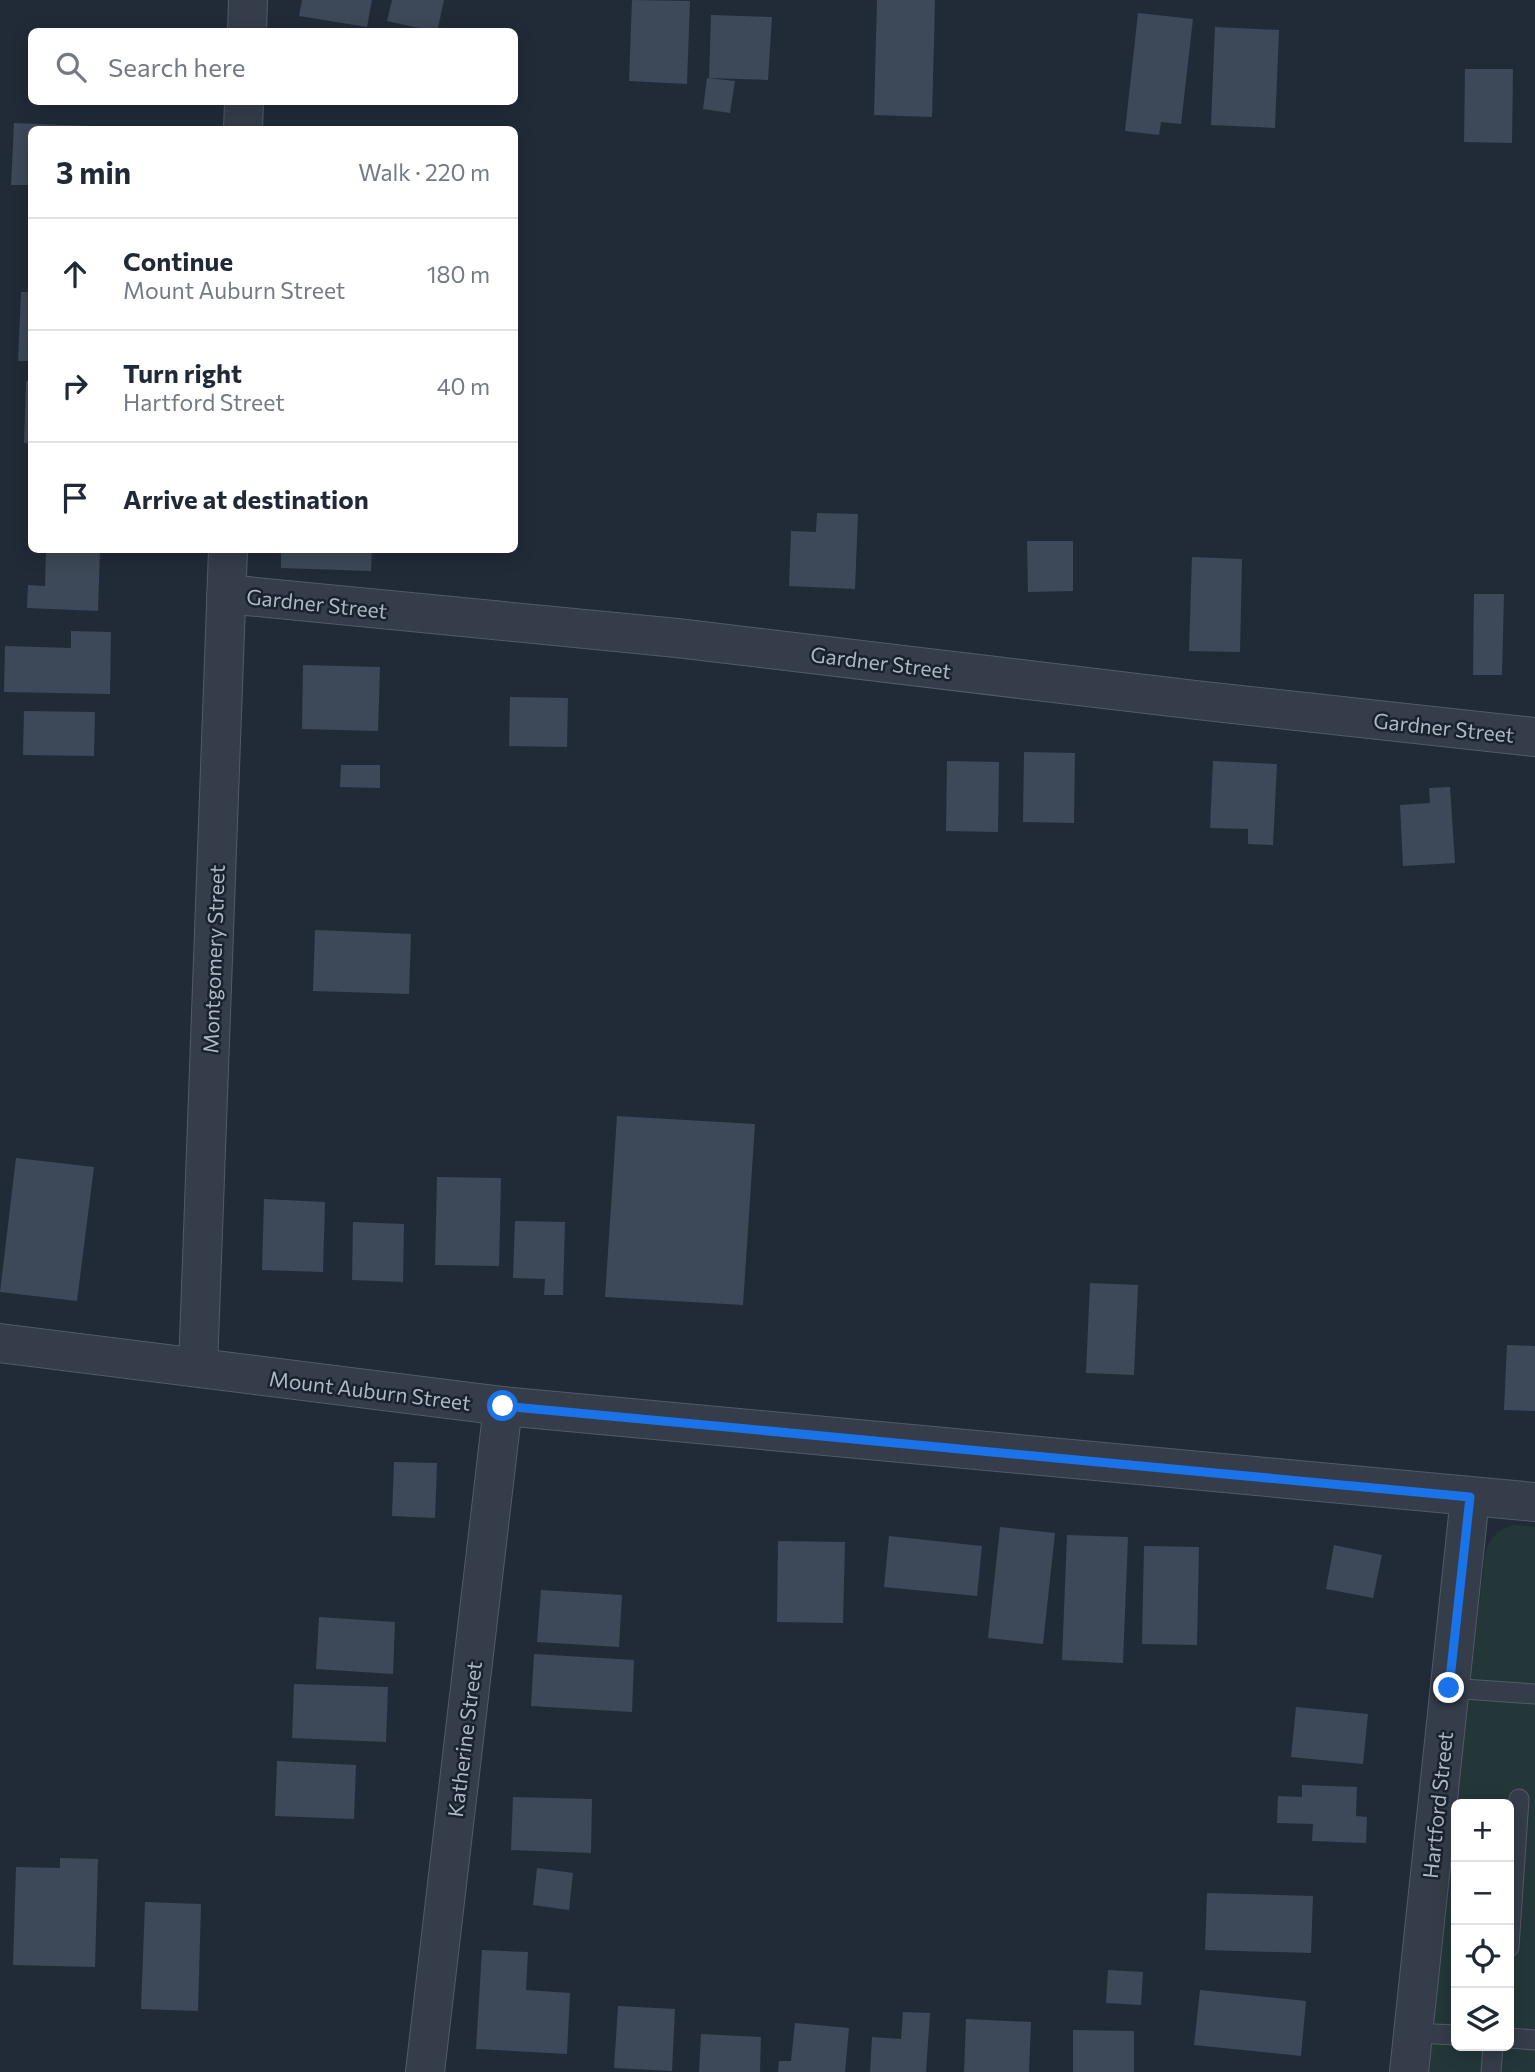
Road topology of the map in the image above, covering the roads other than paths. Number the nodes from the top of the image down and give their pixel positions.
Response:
1 (248, 0) edge
2 (247, 28) edge
3 (244, 105) edge
4 (243, 126) edge
5 (228, 553) edge
6 (226, 594) junction
7 (1535, 737) edge
8 (0, 1343) edge
9 (198, 1368) junction
10 (503, 1406) junction
11 (1470, 1497) junction
12 (1535, 1502) edge
13 (1449, 1688) junction
14 (1535, 1693) edge
15 (1519, 1799) dead end
16 (1510, 1925) edge
17 (1413, 2033) junction
18 (1451, 2035) edge
19 (1514, 2038) edge
20 (1535, 2040) edge
21 (1493, 2051) edge
22 (425, 2072) edge
23 (1409, 2072) edge
24 (1491, 2072) edge

1 - 2 street
3 - 4 street
5 - 6 street, Montgomery Street
6 - 7 street, Gardner Street
6 - 9 street, Montgomery Street
8 - 9 street, Mount Auburn Street
9 - 10 street, Mount Auburn Street
10 - 11 street, Mount Auburn Street
10 - 22 street, Katherine Street
11 - 12 street, Mount Auburn Street
11 - 13 street, Hartford Street
13 - 14 lane
13 - 17 street, Hartford Street
15 - 16 lane
17 - 18 lane
17 - 23 street, Hartford Street
19 - 20 lane
21 - 24 lane

